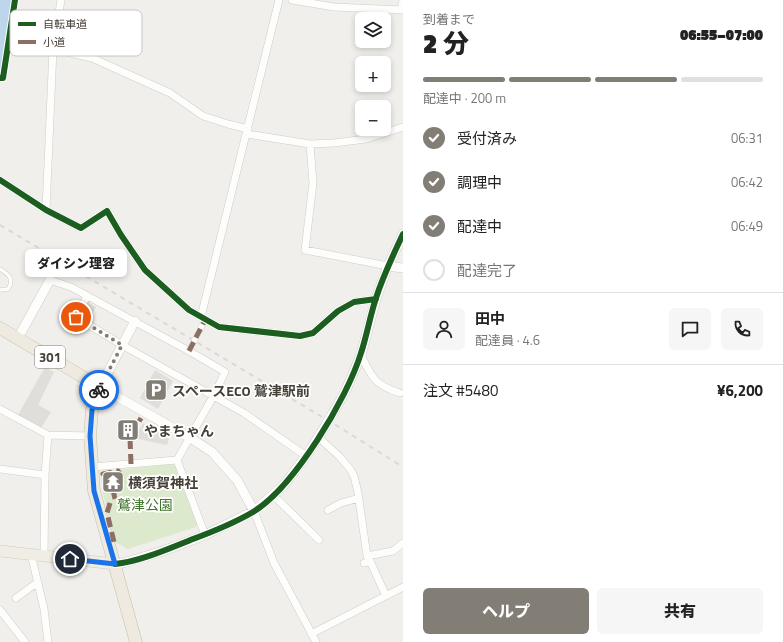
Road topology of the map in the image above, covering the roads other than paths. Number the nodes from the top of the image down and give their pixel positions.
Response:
1 (61, 0) edge
2 (279, 0) edge
3 (292, 0) edge
4 (402, 0) edge
5 (59, 10) edge
6 (402, 10) edge
7 (53, 56) edge
8 (82, 56) edge
9 (403, 127) edge
10 (247, 131) junction
11 (310, 144) junction
12 (0, 180) edge
13 (46, 210) junction
14 (403, 234) edge
15 (388, 266) junction
16 (403, 268) edge
17 (0, 269) edge
18 (50, 280) joint
19 (0, 290) edge
20 (87, 296) junction
21 (376, 299) junction
22 (203, 318) junction
23 (134, 321) junction
24 (0, 328) edge
25 (18, 338) junction
26 (122, 345) junction
27 (189, 351) junction
28 (361, 355) junction
29 (100, 387) junction
30 (400, 393) dead end
31 (214, 395) junction
32 (0, 409) edge
33 (48, 435) junction
34 (319, 435) junction
35 (90, 436) junction
36 (189, 437) junction
37 (306, 456) junction
38 (177, 460) junction
39 (92, 467) junction
40 (0, 469) edge
41 (45, 475) junction
42 (273, 495) junction
43 (359, 498) junction
44 (328, 510) dead end
45 (254, 512) junction
46 (205, 535) junction
47 (319, 540) dead end
48 (403, 543) edge
49 (0, 551) edge
50 (31, 554) junction
51 (44, 556) junction
52 (364, 563) dead end
53 (115, 564) junction
54 (38, 582) junction
55 (403, 587) edge
56 (386, 596) junction
57 (16, 598) dead end
58 (0, 610) edge
59 (311, 634) junction
60 (25, 642) edge
61 (48, 642) edge
62 (136, 642) edge
63 (316, 642) edge

1 - 5 street
2 - 10 street
3 - 6 street
4 - 6 street
7 - 13 street
8 - 10 street
9 - 11 street
10 - 11 street
10 - 22 street
11 - 15 street
12 - 13 street
13 - 22 street
14 - 15 street
15 - 16 street
15 - 21 street
17 - 19 lane
18 - 20 street
18 - 25 street
20 - 23 street
20 - 26 street
21 - 22 street
21 - 28 street
22 - 27 street, bridge
23 - 26 street
23 - 27 street
24 - 25 highway, 301
25 - 29 highway, 301
26 - 29 street
26 - 31 street
27 - 31 street
28 - 30 street
28 - 34 street, bridge
29 - 35 highway
29 - 36 street
31 - 36 street
31 - 37 street
32 - 33 street
33 - 35 street
33 - 41 street
34 - 37 street
34 - 43 street
35 - 39 highway
36 - 38 street
36 - 45 street
37 - 42 street
38 - 39 street
38 - 46 street
39 - 53 highway
40 - 41 street
41 - 51 street
42 - 45 street
42 - 47 street
43 - 44 street
43 - 48 street
45 - 46 street
45 - 59 street
46 - 53 street
49 - 50 main road
50 - 51 main road
50 - 54 street
51 - 53 main road
52 - 56 street
53 - 62 highway
54 - 57 street
54 - 61 street
55 - 56 street
56 - 59 street
58 - 60 street
59 - 63 street

